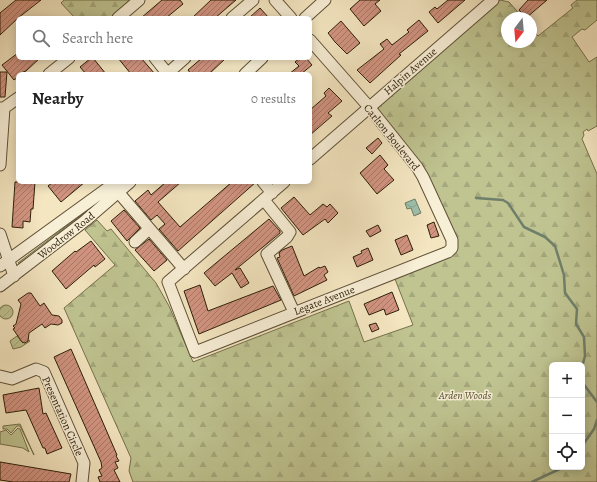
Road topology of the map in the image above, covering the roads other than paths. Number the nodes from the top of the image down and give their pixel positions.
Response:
1 (138, 0) edge
2 (253, 0) edge
3 (275, 0) edge
4 (325, 0) edge
5 (493, 0) edge
6 (121, 16) edge
7 (234, 16) edge
8 (289, 16) edge
9 (307, 16) edge
10 (312, 42) edge
11 (67, 60) edge
12 (156, 60) edge
13 (183, 60) edge
14 (260, 60) edge
15 (54, 72) edge
16 (166, 72) edge
17 (169, 72) edge
18 (247, 72) edge
19 (16, 99) edge
20 (369, 107) junction
21 (2, 108) edge
22 (312, 157) edge
23 (0, 165) edge
24 (264, 184) edge
25 (282, 184) edge
26 (118, 187) edge
27 (268, 196) junction
28 (149, 229) junction
29 (0, 234) edge
30 (135, 242) dead end
31 (452, 248) joint
32 (4, 263) edge
33 (184, 269) junction
34 (14, 276) junction
35 (0, 286) edge
36 (294, 312) junction
37 (0, 376) edge
38 (82, 482) edge

1 - 6 street
2 - 7 street
3 - 8 street
4 - 9 street
5 - 20 street, Halpin Avenue
10 - 20 street, Carlton Boulevard
11 - 15 street
12 - 16 street
13 - 17 street
14 - 18 street
19 - 21 street
20 - 22 street, Halpin Avenue
20 - 31 street, Carlton Boulevard
21 - 23 street
24 - 27 street
25 - 27 street
26 - 28 street
26 - 32 street, Woodrow Road
26 - 34 street, Woodrow Road
27 - 33 street
27 - 36 street
28 - 30 street
28 - 33 street
29 - 32 street
31 - 36 street, Legate Avenue
32 - 34 street
33 - 36 street, Legate Avenue
34 - 35 street, Woodrow Road
37 - 38 street, Presentation Circle

